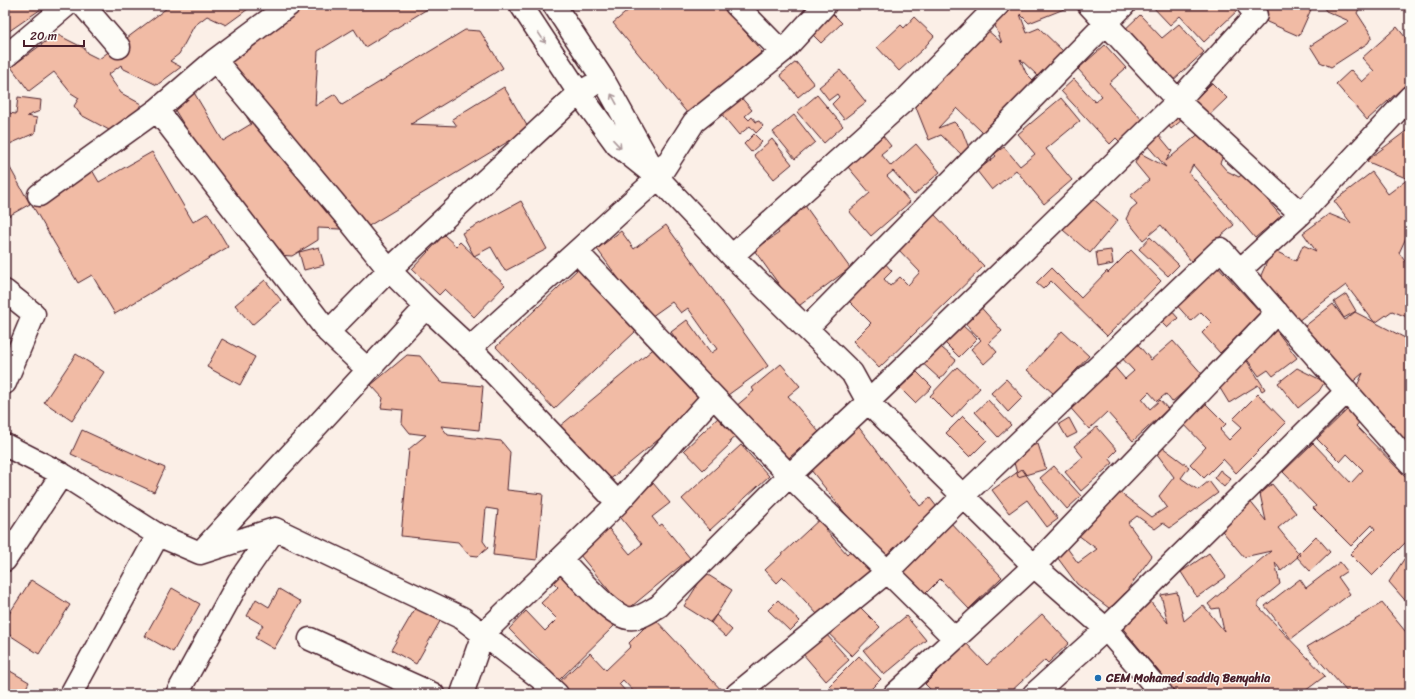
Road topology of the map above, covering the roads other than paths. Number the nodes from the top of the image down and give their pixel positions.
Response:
1 (67, 5) edge
2 (289, 5) edge
3 (521, 5) edge
4 (554, 5) edge
5 (736, 5) edge
6 (825, 5) edge
7 (998, 5) edge
8 (1089, 5) edge
9 (1124, 5) edge
10 (1248, 5) edge
11 (91, 8) edge
12 (1106, 23) junction
13 (119, 47) dead end
14 (782, 52) junction
15 (5, 57) edge
16 (215, 60) junction
17 (603, 79) junction
18 (579, 93) junction
19 (1410, 97) edge
20 (1178, 101) junction
21 (157, 110) junction
22 (658, 178) junction
23 (38, 195) dead end
24 (1300, 214) junction
25 (577, 252) junction
26 (732, 256) junction
27 (389, 270) junction
28 (1240, 270) junction
29 (5, 291) edge
30 (426, 307) junction
31 (1277, 312) junction
32 (807, 328) junction
33 (328, 332) junction
34 (470, 348) junction
35 (368, 370) junction
36 (5, 383) edge
37 (1347, 391) junction
38 (714, 397) junction
39 (868, 402) junction
40 (5, 445) edge
41 (1410, 463) edge
42 (62, 474) junction
43 (790, 475) junction
44 (963, 496) junction
45 (618, 503) junction
46 (275, 529) junction
47 (158, 535) junction
48 (200, 553) junction
49 (561, 559) junction
50 (5, 560) edge
51 (1034, 566) junction
52 (888, 571) junction
53 (1106, 629) junction
54 (483, 634) junction
55 (954, 638) junction
56 (310, 639) dead end
57 (71, 694) edge
58 (177, 694) edge
59 (433, 694) edge
60 (462, 694) edge
61 (557, 694) edge
62 (737, 694) edge
63 (895, 694) edge
64 (1034, 694) edge
65 (1162, 694) edge

1 - 15 street
2 - 16 street
3 -> 18 street
4 - 17 street
5 - 14 street
6 - 14 street
7 - 26 street
8 - 12 street
9 - 12 street
10 - 20 street
11 - 13 street
12 - 20 street
12 - 32 street
14 - 22 street
16 - 21 street
16 - 27 street
17 - 18 street
22 -> 17 street
18 -> 22 street
18 - 27 street
19 - 24 street
20 - 24 street
20 - 39 street
21 - 23 street
21 - 33 street
22 - 25 street
22 - 26 street
24 - 28 street
25 - 34 street
25 - 38 street
26 - 32 street
27 - 30 street
27 - 33 street
28 - 31 street
28 - 44 street
29 - 36 street
30 - 34 street
30 - 35 street
31 - 37 street
31 - 51 street
32 - 39 street
33 - 35 street
34 - 45 street
35 - 48 street
37 - 41 street
37 - 53 street
38 - 43 street
38 - 45 street
39 - 43 street
39 - 44 street
40 - 42 street
42 - 47 street
42 - 50 street
43 - 49 street
43 - 52 street
44 - 51 street
44 - 52 street
45 - 49 street
46 - 48 street
46 - 54 street
46 - 58 street
47 - 48 street
47 - 57 street
49 - 54 street
51 - 53 street
51 - 55 street
52 - 55 street
52 - 62 street
53 - 64 street
53 - 65 street
54 - 60 street
54 - 61 street
55 - 63 street
56 - 59 street

